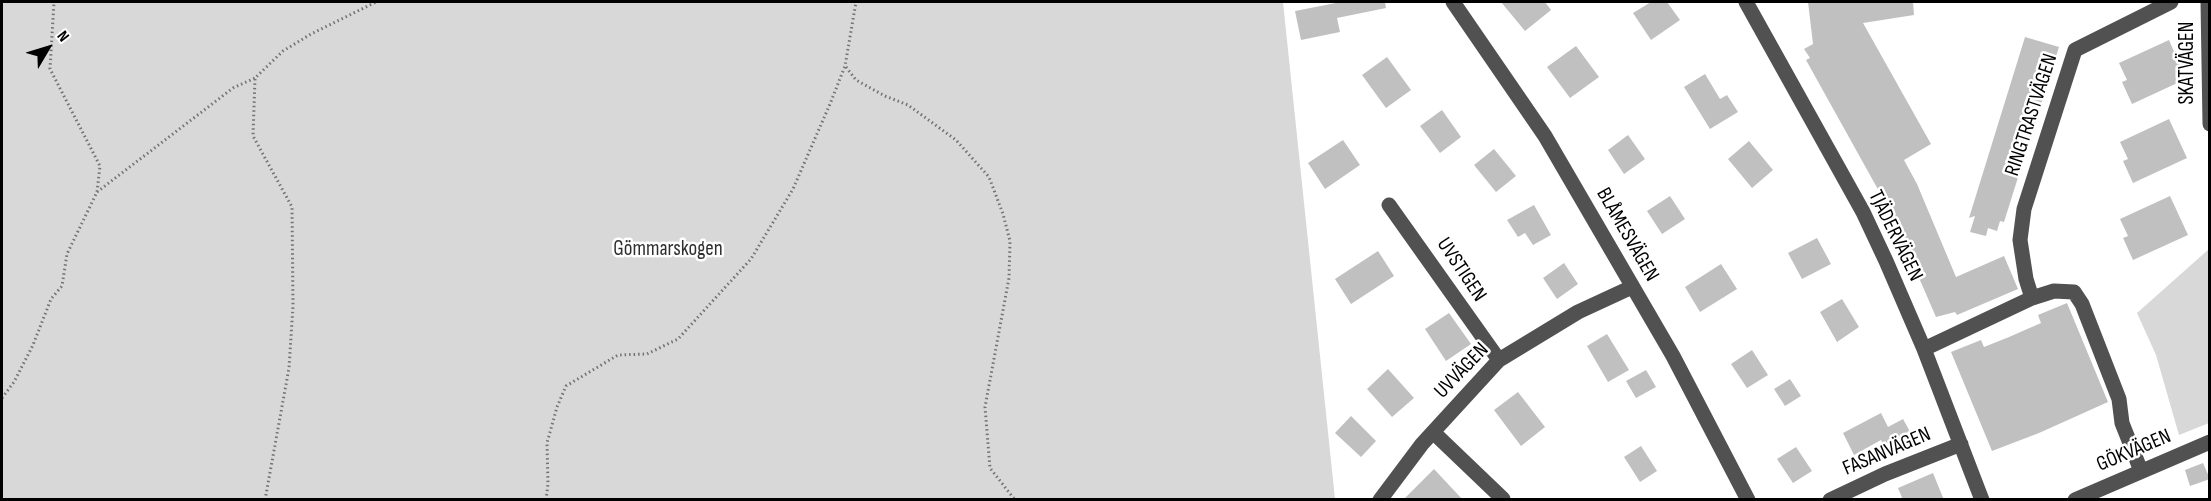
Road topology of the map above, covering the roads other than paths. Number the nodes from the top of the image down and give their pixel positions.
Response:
1 (1453, 2) edge
2 (1746, 2) edge
3 (2171, 2) edge
4 (2208, 2) edge
5 (2210, 124) edge
6 (1389, 205) dead end
7 (1632, 287) junction
8 (2032, 298) junction
9 (1924, 349) junction
10 (1499, 360) junction
11 (1433, 432) junction
12 (2210, 442) edge
13 (1961, 444) junction
14 (2141, 471) junction
15 (1503, 499) edge
16 (1380, 500) edge
17 (1748, 500) edge
18 (1830, 500) edge
19 (1982, 500) edge
20 (2075, 500) edge

1 - 7 street, BLÅMESVÄGEN
2 - 9 street, TJÄDERVÄGEN
3 - 8 street, RINGTRASTVÄGEN
4 - 5 street, SKATVÄGEN
6 - 10 street, UVSTIGEN
7 - 10 street, UVVÄGEN
7 - 17 street, BLÅMESVÄGEN
8 - 9 street
8 - 14 street
9 - 13 street, TJÄDERVÄGEN
10 - 11 street, UVVÄGEN
11 - 15 street
11 - 16 street, UVVÄGEN
12 - 14 street, GÖKVÄGEN
13 - 18 street, FASANVÄGEN
13 - 19 street, TJÄDERVÄGEN
14 - 20 street, GÖKVÄGEN

